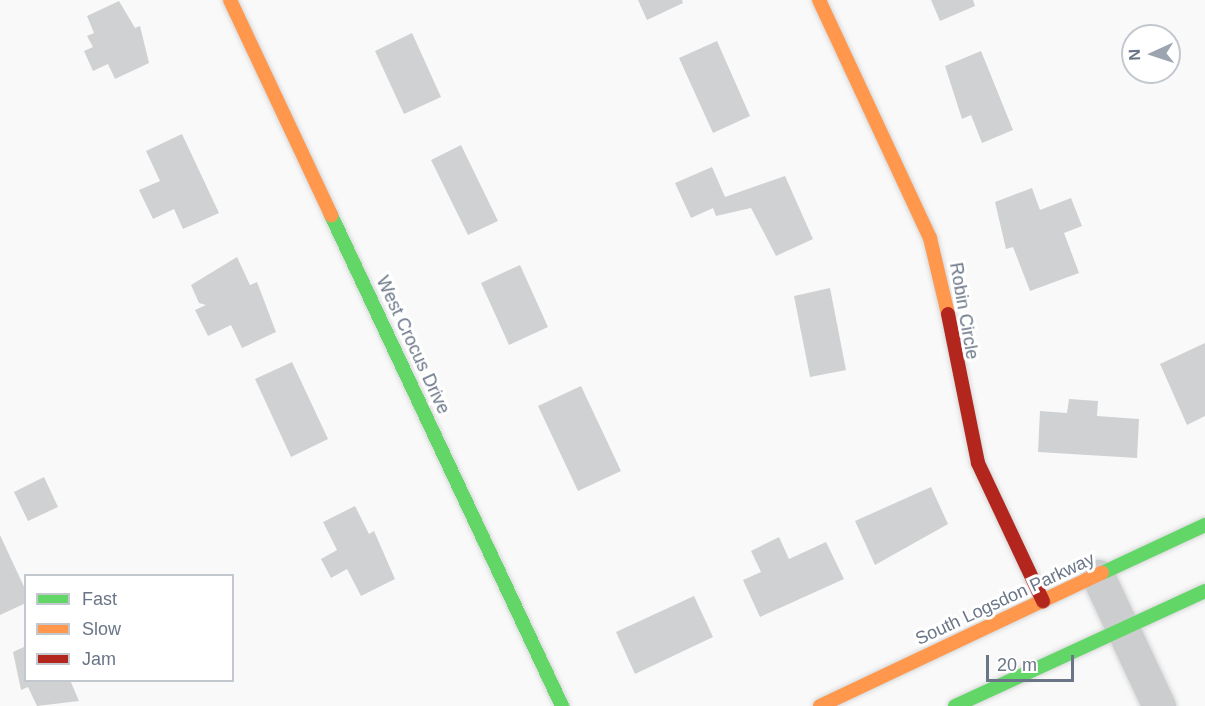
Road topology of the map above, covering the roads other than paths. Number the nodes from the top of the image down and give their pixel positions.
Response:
1 (230, 0) edge
2 (819, 0) edge
3 (1205, 525) edge
4 (1098, 576) junction
5 (1205, 591) edge
6 (1043, 601) junction
7 (1121, 629) junction
8 (562, 706) edge
9 (820, 706) edge
10 (955, 706) edge
11 (1159, 706) edge

1 - 8 street, West Crocus Drive
2 - 6 street, Robin Circle
3 - 4 street, South Logsdon Parkway
4 - 6 street, South Logsdon Parkway
4 - 7 street
5 - 7 street
6 - 9 street, South Logsdon Parkway
7 - 10 street
7 - 11 street

